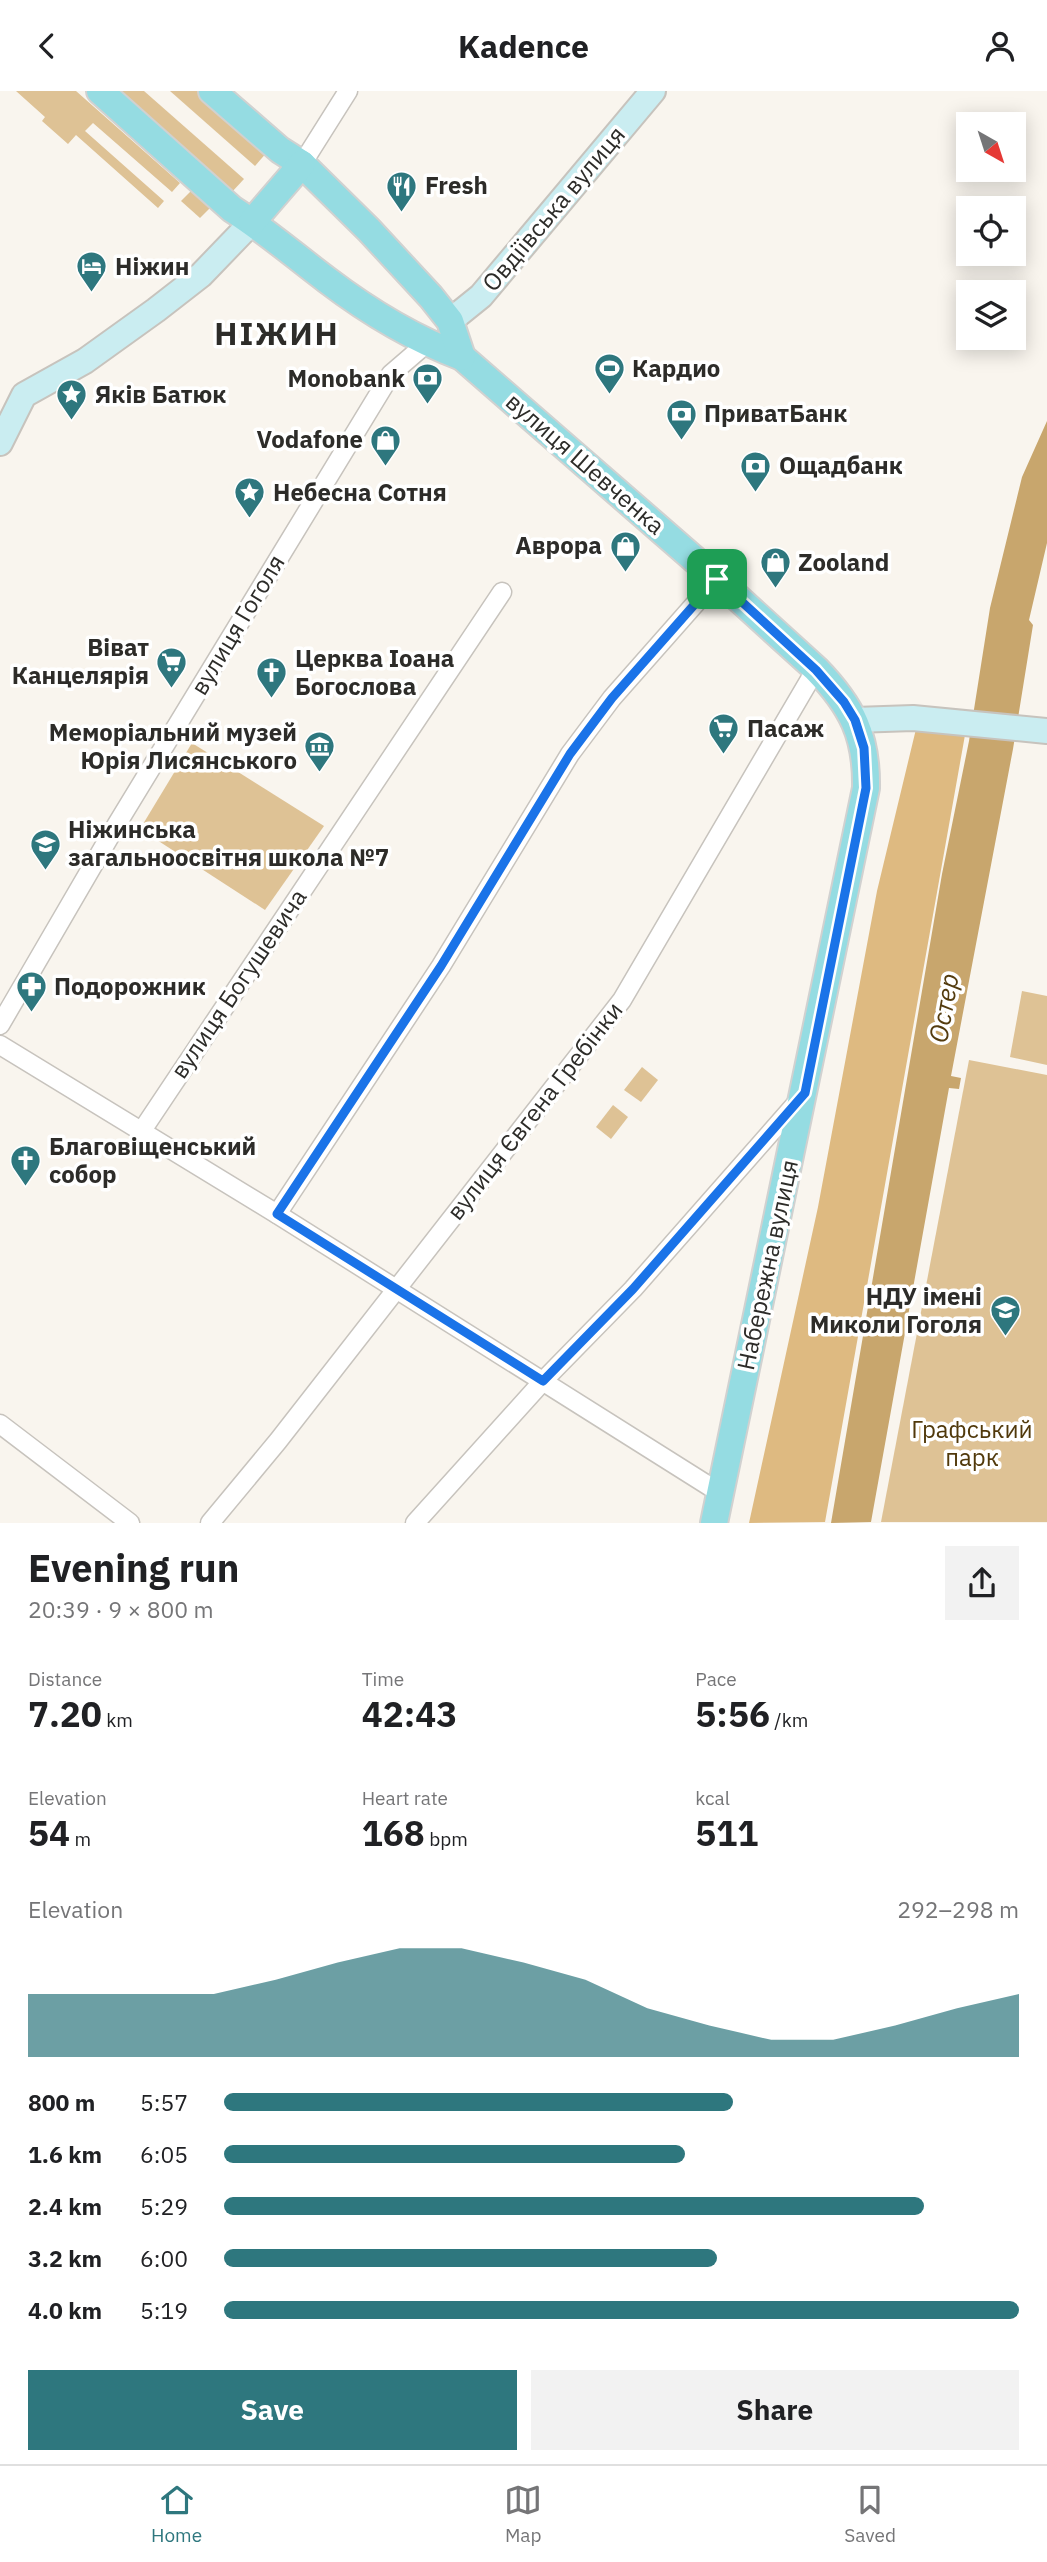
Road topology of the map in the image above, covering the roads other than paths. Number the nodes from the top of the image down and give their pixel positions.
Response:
1 (100, 91) edge
2 (212, 91) edge
3 (348, 91) edge
4 (653, 91) edge
5 (302, 164) junction
6 (252, 222) junction
7 (450, 321) junction
8 (426, 344) junction
9 (462, 357) junction
10 (12, 397) edge
11 (0, 443) edge
12 (717, 579) junction
13 (502, 592) dead end
14 (824, 677) junction
15 (855, 720) junction
16 (1046, 731) edge
17 (0, 1025) edge
18 (0, 1045) edge
19 (805, 1093) junction
20 (141, 1132) junction
21 (277, 1214) junction
22 (396, 1288) junction
23 (543, 1381) junction
24 (0, 1424) edge
25 (720, 1493) junction
26 (130, 1523) edge
27 (210, 1523) edge
28 (415, 1523) edge
29 (714, 1523) edge

1 - 6 main road
2 - 5 main road
3 - 5 street
4 - 7 street, Овдіївська вулиця
5 - 6 main road
5 - 7 main road
6 - 8 main road
6 - 10 street
7 - 8 main road
7 - 9 main road
8 - 9 main road
8 - 17 street, вулиця Гоголя
9 - 12 main road, вулиця Шевченка
10 - 11 street
12 - 14 main road, вулиця Шевченка
12 - 21 street
13 - 20 street, вулиця Богушевича
14 - 15 main road, Набережна вулиця
14 - 22 street, вулиця Євгена Гребінки
15 - 16 street
15 - 19 main road, Набережна вулиця
18 - 20 street
19 - 23 street
19 - 25 main road, Набережна вулиця
20 - 21 street
21 - 22 street
22 - 23 street
22 - 27 street, вулиця Євгена Гребінки
23 - 25 street
23 - 28 street
24 - 26 street
25 - 29 main road, Набережна вулиця

